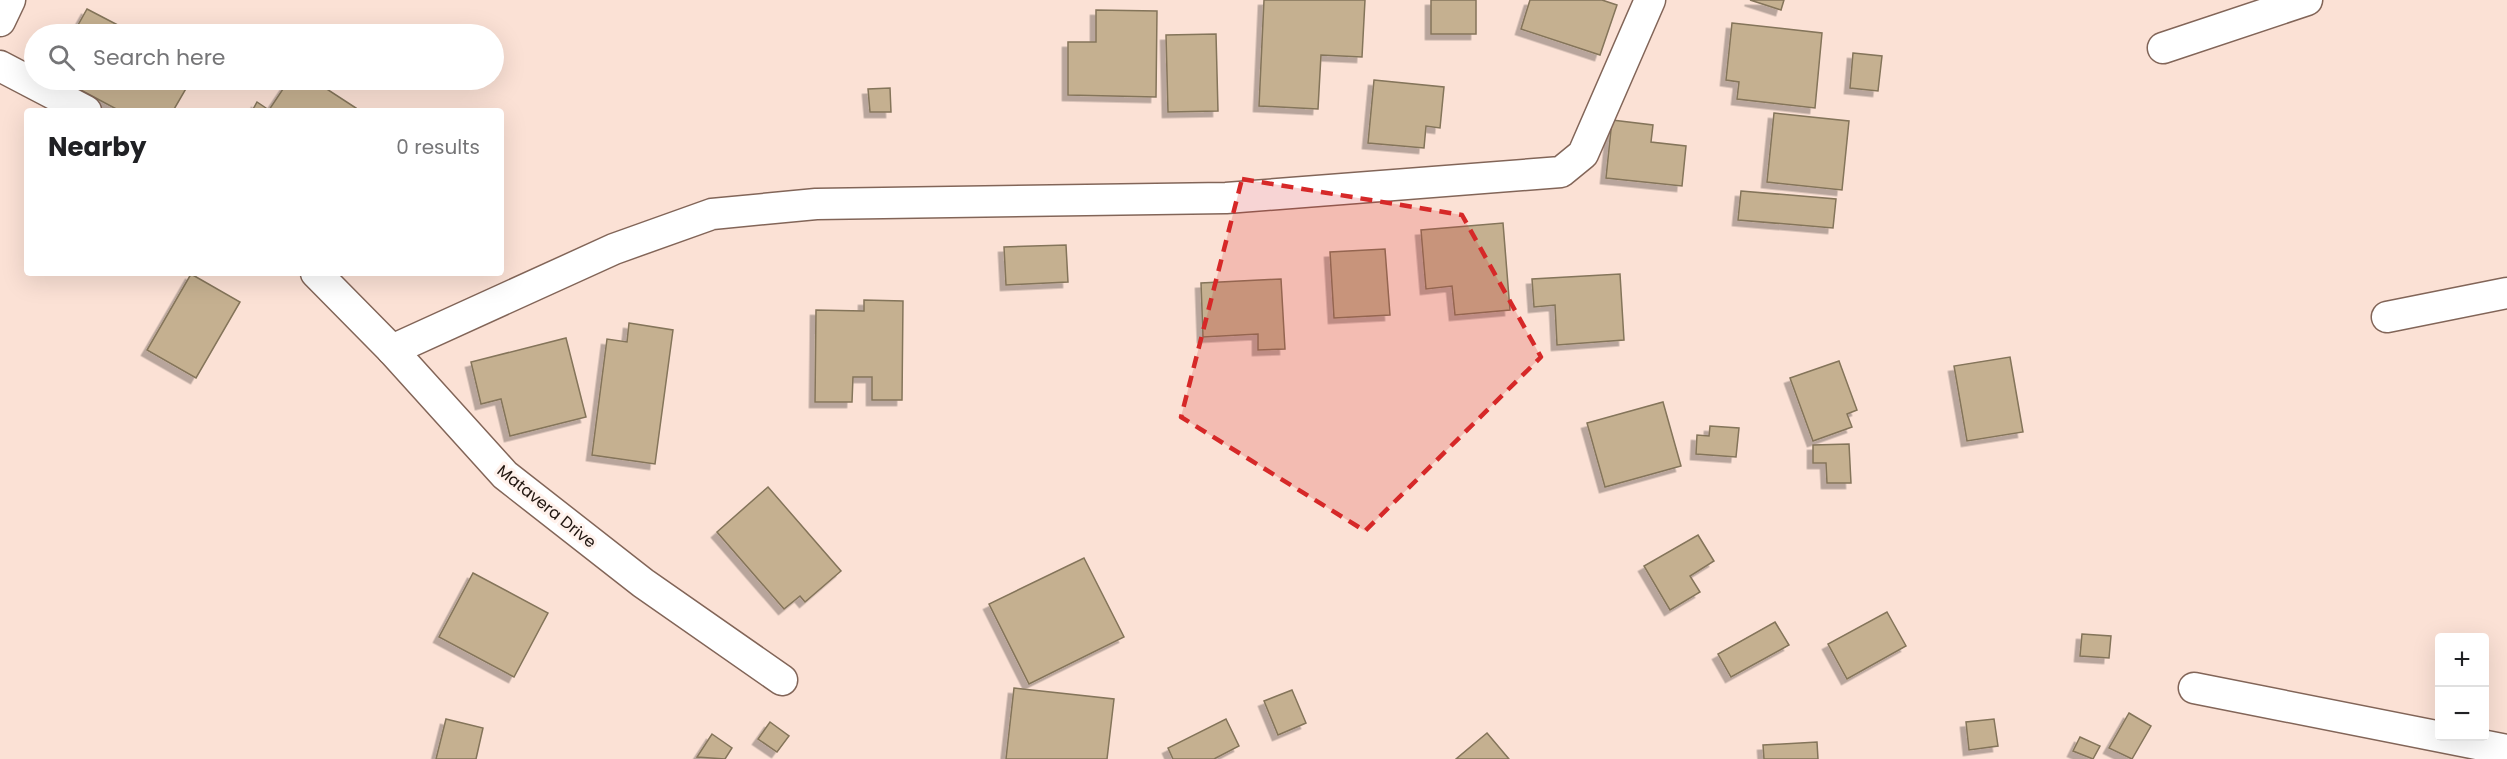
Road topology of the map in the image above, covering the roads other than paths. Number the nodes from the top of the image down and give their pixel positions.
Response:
1 (10, 0) edge
2 (1650, 0) edge
3 (2307, 0) edge
4 (0, 21) edge
5 (2163, 48) dead end
6 (0, 66) edge
7 (24, 79) edge
8 (46, 90) edge
9 (80, 108) edge
10 (319, 276) edge
11 (2507, 294) edge
12 (2387, 317) dead end
13 (392, 350) junction
14 (782, 680) dead end
15 (2194, 688) dead end
16 (2507, 750) edge

1 - 4 street
2 - 13 street
3 - 5 street
6 - 7 street
8 - 9 street
10 - 13 street, Matavera Drive
11 - 12 street
13 - 14 street, Matavera Drive
15 - 16 street

